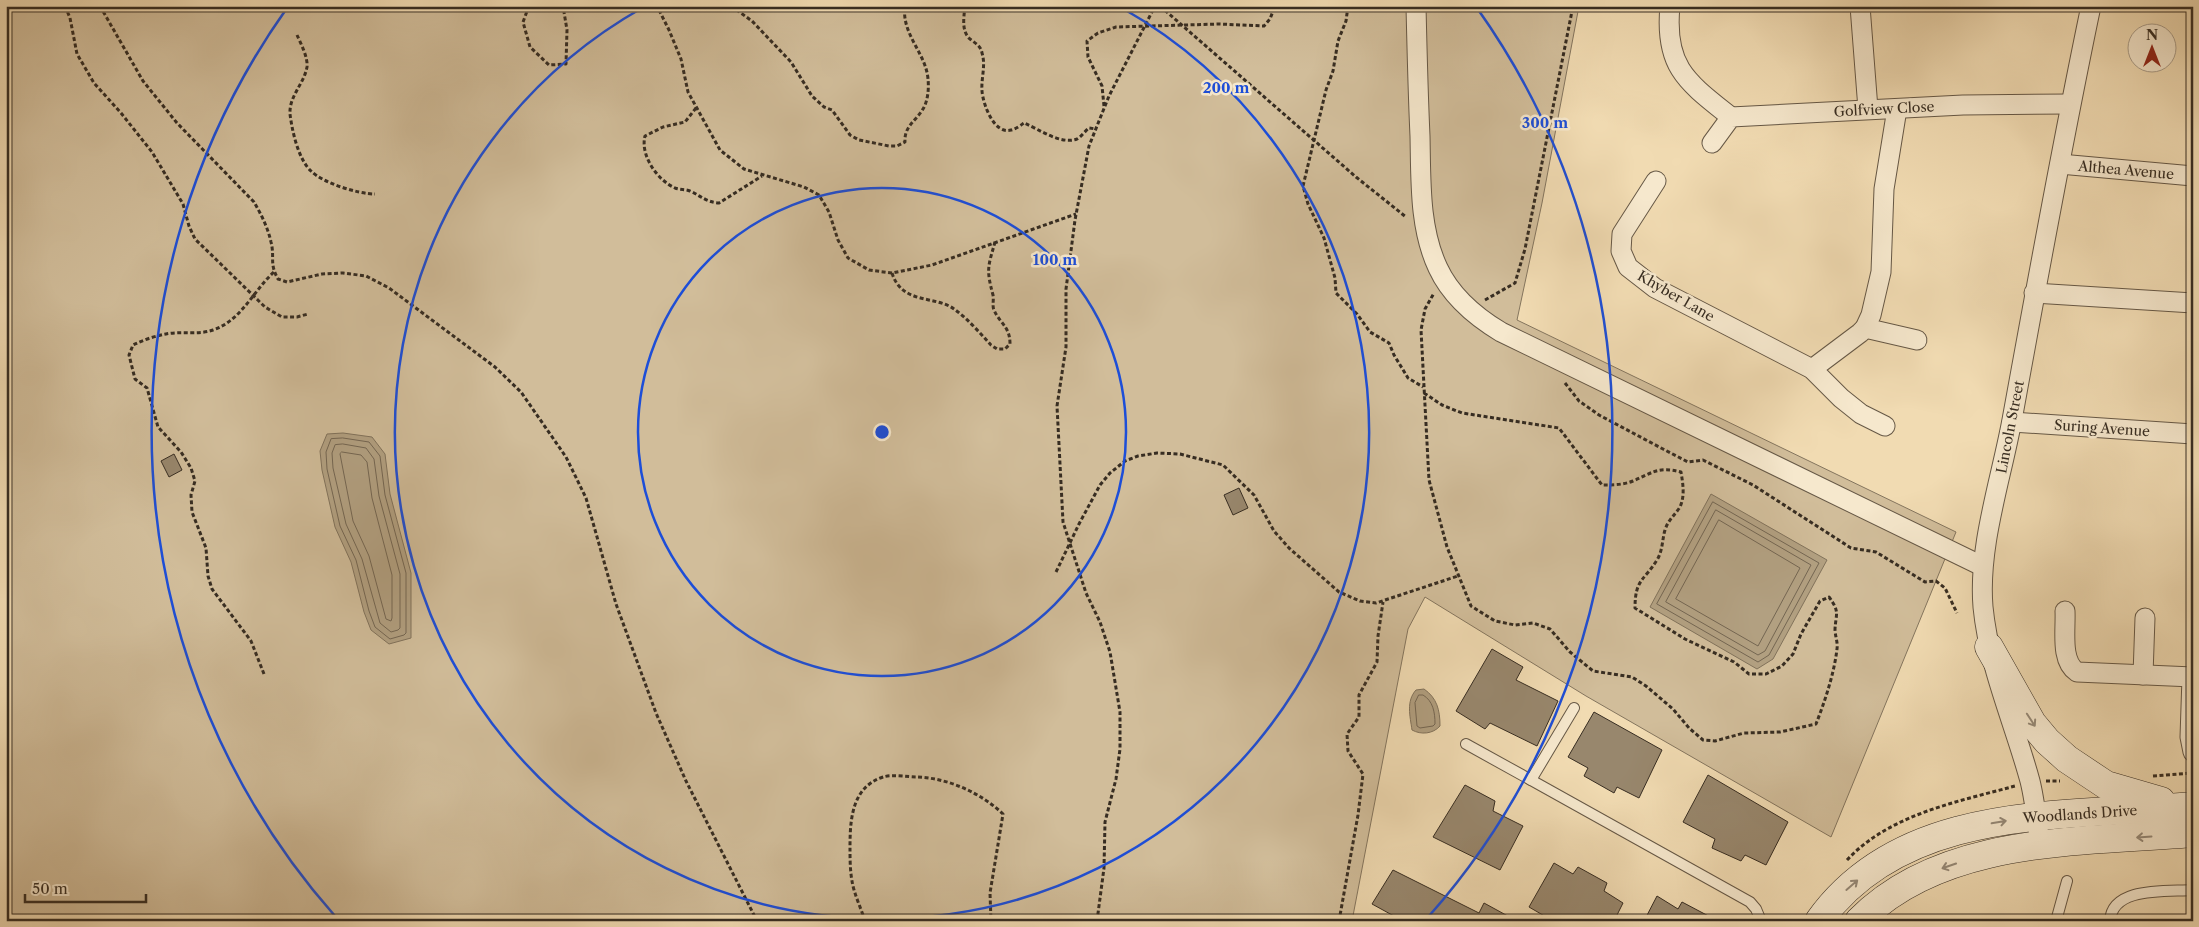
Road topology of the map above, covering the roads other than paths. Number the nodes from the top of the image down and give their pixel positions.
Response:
1 (1416, 6) edge
2 (1670, 6) edge
3 (1860, 6) edge
4 (2091, 6) edge
5 (2070, 104) junction
6 (1868, 109) junction
7 (1897, 109) junction
8 (1731, 117) junction
9 (1712, 143) dead end
10 (2060, 164) junction
11 (2193, 176) edge
12 (1656, 181) dead end
13 (2034, 293) junction
14 (2193, 303) edge
15 (1865, 328) junction
16 (1917, 340) dead end
17 (1812, 369) junction
18 (2012, 422) junction
19 (1885, 426) dead end
20 (2193, 434) edge
21 (1982, 566) junction
22 (2066, 612) dead end
23 (2145, 618) dead end
24 (1990, 647) junction
25 (2143, 675) junction
26 (2192, 677) edge
27 (1574, 708) dead end
28 (1466, 744) dead end
29 (2193, 752) edge
30 (1531, 780) junction
31 (2188, 807) edge
32 (2036, 815) junction
33 (2193, 833) edge
34 (2040, 844) junction
35 (2067, 881) dead end
36 (2193, 890) edge
37 (1761, 921) edge
38 (1819, 921) edge
39 (1859, 921) edge
40 (2056, 921) edge
41 (2110, 921) edge

1 - 21 street
2 - 8 street
3 - 6 street
4 - 5 street, Lincoln Street
5 - 7 street, Golfview Close
5 - 10 street, Lincoln Street
6 - 7 street, Golfview Close
6 - 8 street, Golfview Close
7 - 15 street
8 - 9 street
10 - 11 street, Althea Avenue
10 - 13 street, Lincoln Street
12 - 17 street, Khyber Lane
13 - 14 street
13 - 18 street, Lincoln Street
15 - 16 street
15 - 17 street
17 - 19 street, Khyber Lane
18 - 20 street, Suring Avenue
18 - 21 street, Lincoln Street
21 - 24 street, Lincoln Street
22 - 25 street
23 - 25 street
24 -> 31 main road
24 - 32 street, Lincoln Street
25 - 26 street
26 - 29 street
27 - 30 lane
28 - 30 lane
30 - 37 lane
31 - 32 main road, Woodlands Drive
32 - 34 street, Lincoln Street
38 -> 32 main road, Woodlands Drive
33 -> 34 main road, Woodlands Drive
34 -> 39 main road, Woodlands Drive
35 - 40 lane
36 - 41 lane

